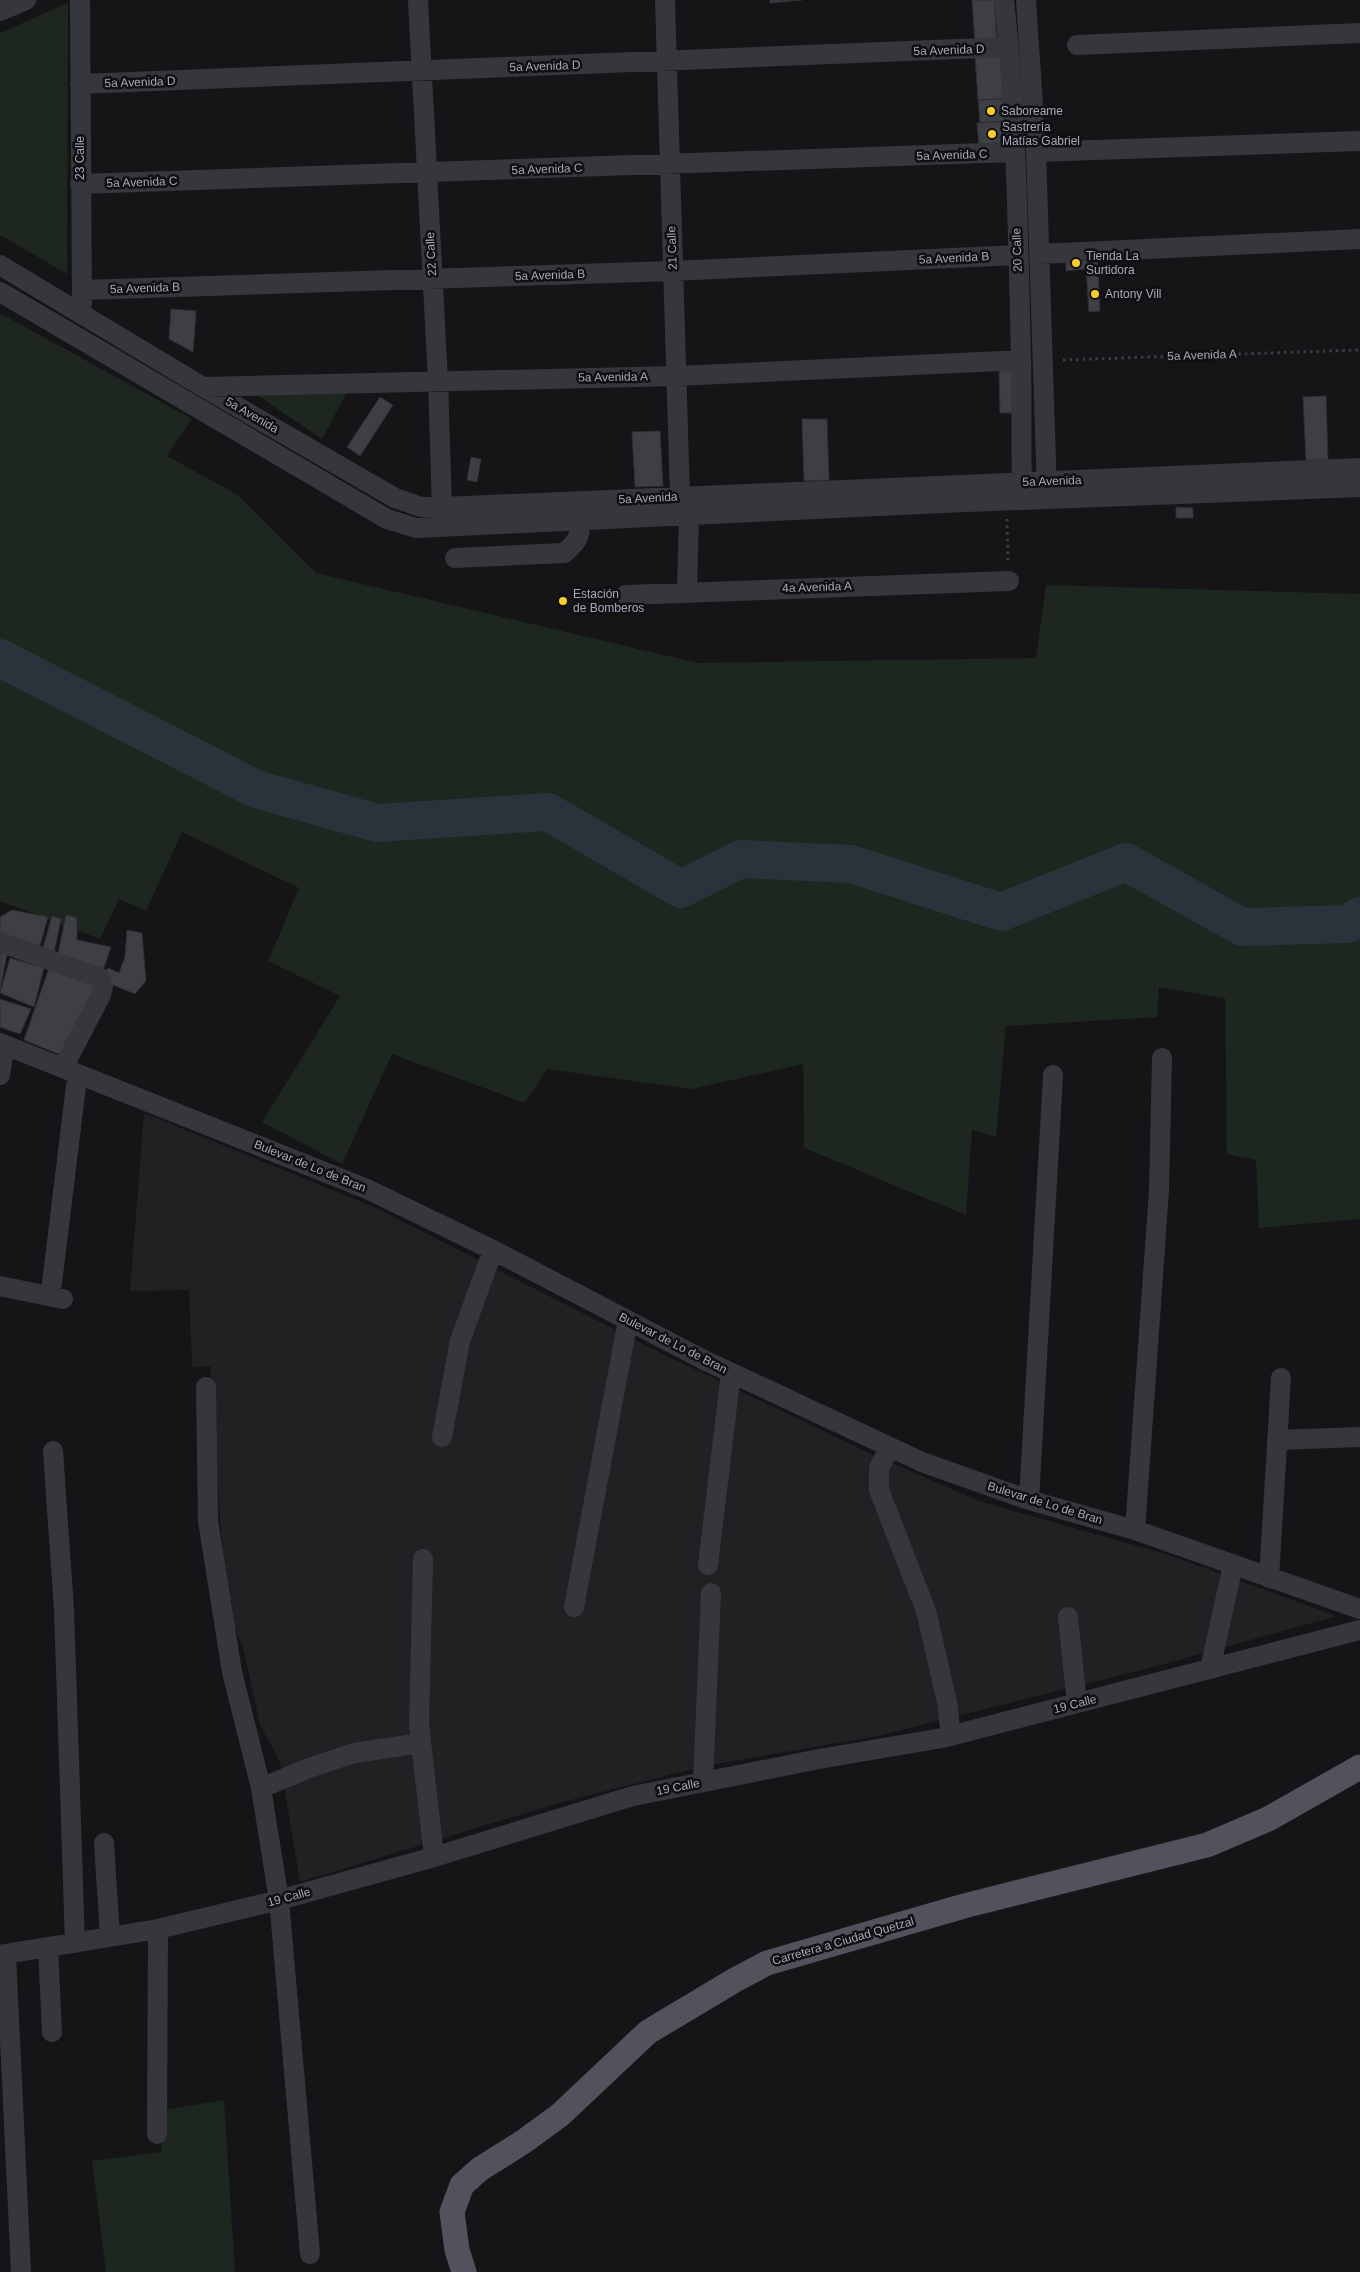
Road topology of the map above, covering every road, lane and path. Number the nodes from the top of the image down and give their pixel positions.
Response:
1 (26, 0) edge
2 (80, 0) edge
3 (418, 0) edge
4 (664, 0) edge
5 (1004, 0) edge
6 (1026, 0) edge
7 (0, 11) edge
8 (1360, 33) edge
9 (1077, 45) dead end
10 (1009, 48) junction
11 (666, 62) junction
12 (420, 71) junction
13 (80, 84) junction
14 (1360, 141) edge
15 (1014, 152) junction
16 (1036, 152) junction
17 (670, 165) junction
18 (426, 173) junction
19 (80, 184) junction
20 (1360, 239) edge
21 (1040, 254) junction
22 (1017, 255) junction
23 (0, 265) edge
24 (673, 270) junction
25 (432, 278) junction
26 (82, 290) junction
27 (0, 292) edge
28 (82, 316) junction
29 (1360, 350) edge
30 (1021, 360) junction
31 (1044, 360) junction
32 (676, 376) junction
33 (438, 381) junction
34 (203, 388) junction
35 (1360, 468) edge
36 (1360, 488) edge
37 (1047, 490) junction
38 (1017, 494) junction
39 (680, 497) junction
40 (442, 508) junction
41 (639, 508) junction
42 (689, 515) junction
43 (581, 520) junction
44 (455, 558) dead end
45 (1009, 580) joint
46 (687, 592) junction
47 (626, 595) dead end
48 (0, 942) edge
49 (2, 1044) edge
50 (1162, 1058) dead end
51 (71, 1071) junction
52 (0, 1075) edge
53 (1053, 1075) dead end
54 (493, 1250) junction
55 (0, 1286) edge
56 (628, 1320) junction
57 (731, 1372) junction
58 (1281, 1378) dead end
59 (206, 1387) dead end
60 (442, 1436) dead end
61 (1360, 1437) edge
62 (1277, 1440) junction
63 (890, 1447) junction
64 (53, 1452) dead end
65 (1029, 1500) junction
66 (1135, 1530) junction
67 (423, 1559) dead end
68 (708, 1565) dead end
69 (1233, 1565) junction
70 (1269, 1578) junction
71 (711, 1593) dead end
72 (574, 1608) dead end
73 (1360, 1609) edge
74 (1068, 1618) dead end
75 (1360, 1630) edge
76 (1210, 1669) junction
77 (1077, 1703) junction
78 (951, 1736) junction
79 (422, 1743) junction
80 (1360, 1767) edge
81 (703, 1782) junction
82 (260, 1788) junction
83 (104, 1843) dead end
84 (434, 1857) junction
85 (279, 1900) junction
86 (158, 1928) junction
87 (110, 1937) junction
88 (75, 1943) junction
89 (48, 1948) junction
90 (3, 1955) edge
91 (52, 2032) dead end
92 (157, 2134) dead end
93 (310, 2254) dead end
94 (21, 2272) edge
95 (464, 2272) edge

1 - 7 street
2 - 13 street, 23 Calle
3 - 12 street, 22 Calle
4 - 11 street, 21 Calle
5 - 10 street, 20 Calle
6 - 16 street, 20 Calle
8 - 9 street
10 - 11 street, 5a Avenida D
10 - 15 street, 20 Calle
11 - 12 street, 5a Avenida D
11 - 17 street, 21 Calle
12 - 13 street, 5a Avenida D
12 - 18 street, 22 Calle
13 - 19 street, 23 Calle
14 - 16 street
15 - 17 street, 5a Avenida C
15 - 22 street, 20 Calle
16 - 21 street, 20 Calle
17 - 18 street, 5a Avenida C
17 - 24 street, 21 Calle
18 - 19 street, 5a Avenida C
18 - 25 street, 22 Calle
19 - 26 street, 23 Calle
20 - 21 street
21 - 31 street, 20 Calle
22 - 24 street, 5a Avenida B
22 - 30 street, 20 Calle
23 - 28 street, 5a Avenida
24 - 25 street, 5a Avenida B
24 - 32 street, 21 Calle
25 - 26 street, 5a Avenida B
25 - 33 street, 22 Calle
26 - 28 street, 23 Calle
27 - 43 street, 5a Avenida
28 - 34 street, 5a Avenida
29 - 31 path, 5a Avenida A
30 - 32 street, 5a Avenida A
30 - 38 street, 20 Calle
31 - 37 street, 20 Calle
32 - 33 street, 5a Avenida A
32 - 39 street, 21 Calle
33 - 34 street, 5a Avenida A
33 - 40 street, 22 Calle
34 - 40 street, 5a Avenida
35 - 37 street, 5a Avenida
36 - 37 street, 5a Avenida
37 - 38 street, 5a Avenida
38 - 39 street, 5a Avenida
38 - 42 street, 5a Avenida
38 - 45 path
39 - 41 street, 5a Avenida
40 - 41 street, 5a Avenida
41 - 42 street, 5a Avenida
41 - 43 street, 5a Avenida
42 - 46 street
43 - 44 street
45 - 46 street, 4a Avenida A
46 - 47 street, 4a Avenida A
48 - 51 street
49 - 51 street, Bulevar de Lo de Bran
49 - 52 street
50 - 66 street
51 - 54 street, Bulevar de Lo de Bran
51 - 55 street
53 - 65 street
54 - 56 street, Bulevar de Lo de Bran
54 - 60 street
56 - 57 street, Bulevar de Lo de Bran
56 - 72 street
57 - 63 street, Bulevar de Lo de Bran
57 - 68 street
58 - 62 street
59 - 82 street
61 - 62 street
62 - 70 street
63 - 65 street, Bulevar de Lo de Bran
63 - 78 street
64 - 88 street
65 - 66 street, Bulevar de Lo de Bran
66 - 69 street, Bulevar de Lo de Bran
67 - 79 street
69 - 70 street, Bulevar de Lo de Bran
69 - 76 street
70 - 73 street, Bulevar de Lo de Bran
71 - 81 street
74 - 77 street
75 - 76 street, 19 Calle
76 - 77 street, 19 Calle
77 - 78 street, 19 Calle
78 - 81 street, 19 Calle
79 - 82 street
79 - 84 street
80 - 95 main road, Carretera a Ciudad Quetzal
81 - 84 street, 19 Calle
82 - 85 street
83 - 87 street
84 - 85 street, 19 Calle
85 - 86 street, 19 Calle
85 - 93 street
86 - 87 street, 19 Calle
86 - 92 street
87 - 88 street, 19 Calle
88 - 89 street, 19 Calle
89 - 90 street, 19 Calle
89 - 91 street
90 - 94 street

